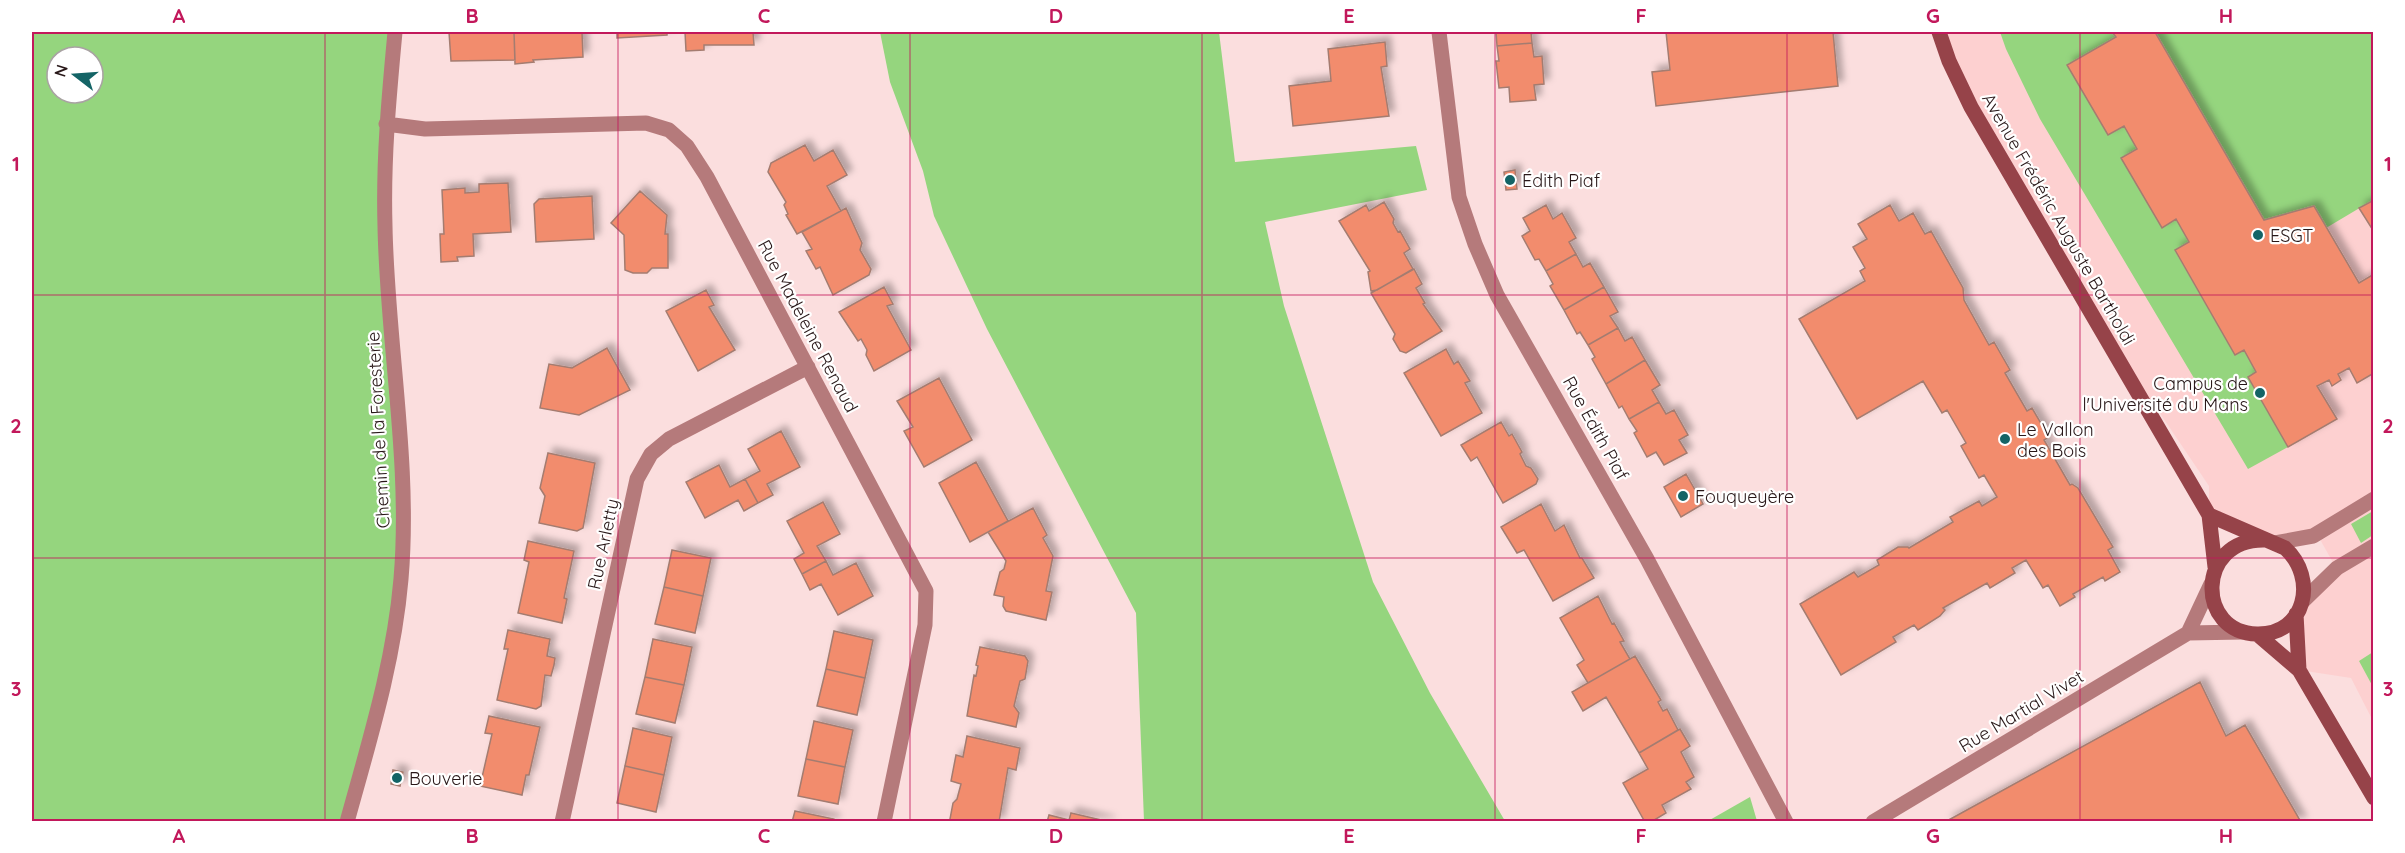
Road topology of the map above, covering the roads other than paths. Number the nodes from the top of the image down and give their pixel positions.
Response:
1 (395, 32) edge
2 (1439, 32) edge
3 (1939, 32) edge
4 (386, 124) junction
5 (808, 367) junction
6 (2373, 500) edge
7 (2209, 514) junction
8 (2269, 541) junction
9 (2373, 546) edge
10 (2215, 567) junction
11 (2211, 584) junction
12 (2299, 607) junction
13 (2188, 633) junction
14 (2250, 633) junction
15 (2300, 670) junction
16 (2373, 798) edge
17 (347, 822) edge
18 (562, 822) edge
19 (884, 822) edge
20 (1786, 822) edge
21 (1873, 822) edge

1 - 4 street, Chemin de la Foresterie
2 - 20 street, Rue Édith Piaf
3 - 7 street, Avenue Frédéric Auguste Bartholdi
4 - 5 street, Rue Madeleine Renaud
4 - 17 street, Chemin de la Foresterie
5 - 18 street, Rue Arletty
5 - 19 street, Rue Madeleine Renaud
6 - 8 street
7 - 8 street, Avenue Frédéric Auguste Bartholdi
7 - 10 street, Avenue Frédéric Auguste Bartholdi
8 - 10 street
8 - 12 street, Avenue Frédéric Auguste Bartholdi
9 - 12 street
10 - 11 street, Avenue Frédéric Auguste Bartholdi
11 - 13 street
11 - 14 street, Avenue Frédéric Auguste Bartholdi
12 - 14 street
12 - 15 street, Avenue Frédéric Auguste Bartholdi
13 - 14 street, Rue Martial Vivet
13 - 21 street, Rue Martial Vivet
14 - 15 street, Avenue Frédéric Auguste Bartholdi
15 - 16 street, Avenue Frédéric Auguste Bartholdi

